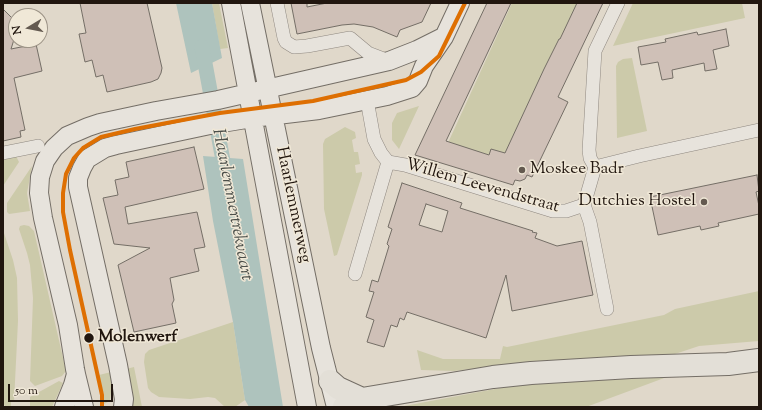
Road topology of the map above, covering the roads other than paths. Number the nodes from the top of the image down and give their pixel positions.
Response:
1 (231, 3) edge
2 (250, 3) edge
3 (277, 3) edge
4 (460, 3) edge
5 (618, 3) edge
6 (444, 37) junction
7 (389, 61) junction
8 (268, 89) junction
9 (247, 93) junction
10 (367, 100) junction
11 (274, 116) junction
12 (252, 118) junction
13 (759, 130) edge
14 (38, 146) dead end
15 (3, 153) edge
16 (388, 162) junction
17 (595, 167) junction
18 (584, 204) junction
19 (355, 274) dead end
20 (607, 309) dead end
21 (759, 360) edge
22 (76, 374) junction
23 (330, 381) junction
24 (353, 403) edge
25 (307, 406) edge
26 (64, 407) edge
27 (84, 407) edge
28 (123, 407) edge
29 (336, 407) edge

1 - 9 street, Haarlemmerweg
2 - 8 street, Haarlemmerweg
3 - 7 street
4 - 6 street
5 - 17 street
6 - 7 street
6 - 10 street
7 - 8 street
8 - 9 street
8 - 11 street, Haarlemmerweg
9 - 12 street, Haarlemmerweg
9 - 22 street
10 - 11 street
10 - 16 street
11 - 12 street
11 - 23 street, Haarlemmerweg
12 - 25 street, Haarlemmerweg
12 - 28 street
13 - 17 street
14 - 15 street
16 - 18 street, Willem Leevendstraat
16 - 19 street
17 - 18 street, Willem Leevendstraat
18 - 20 street
21 - 24 highway
22 - 26 street
22 - 27 street
23 - 24 highway
23 - 29 street, Haarlemmerweg

